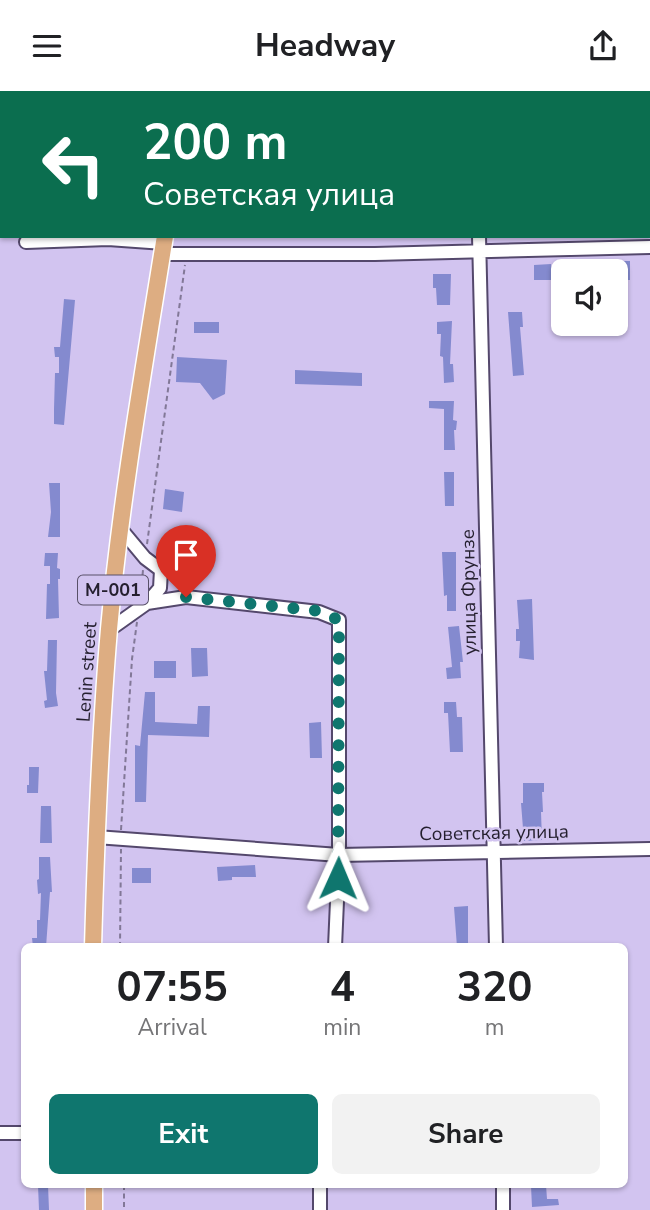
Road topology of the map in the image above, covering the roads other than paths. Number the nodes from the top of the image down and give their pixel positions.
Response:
1 (92, 238) edge
2 (116, 238) edge
3 (479, 238) edge
4 (26, 242) dead end
5 (164, 244) edge
6 (650, 247) edge
7 (479, 251) junction
8 (120, 528) junction
9 (148, 603) junction
10 (109, 630) junction
11 (96, 837) junction
12 (650, 849) edge
13 (494, 851) junction
14 (339, 855) junction
15 (93, 943) edge
16 (335, 943) edge
17 (496, 943) edge
18 (0, 1133) edge
19 (21, 1133) edge
20 (94, 1188) edge
21 (320, 1188) edge
22 (503, 1188) edge
23 (94, 1210) edge
24 (320, 1210) edge
25 (503, 1210) edge

1 - 4 street
2 - 5 street
3 - 7 street, улица Фрунзе
5 - 7 street
5 - 8 main road, Lenin street / М-001
6 - 7 street
7 - 13 street, улица Фрунзе
8 - 9 street
8 - 10 main road, Lenin street / М-001
9 - 10 street
9 - 14 street
10 - 11 main road, Lenin street / М-001
11 - 14 street, Советская улица
11 - 15 main road, Lenin street / М-001
12 - 13 street, Советская улица
13 - 14 street, Советская улица
13 - 17 street, улица Фрунзе
14 - 16 street
18 - 19 street
20 - 23 main road
21 - 24 street
22 - 25 street

